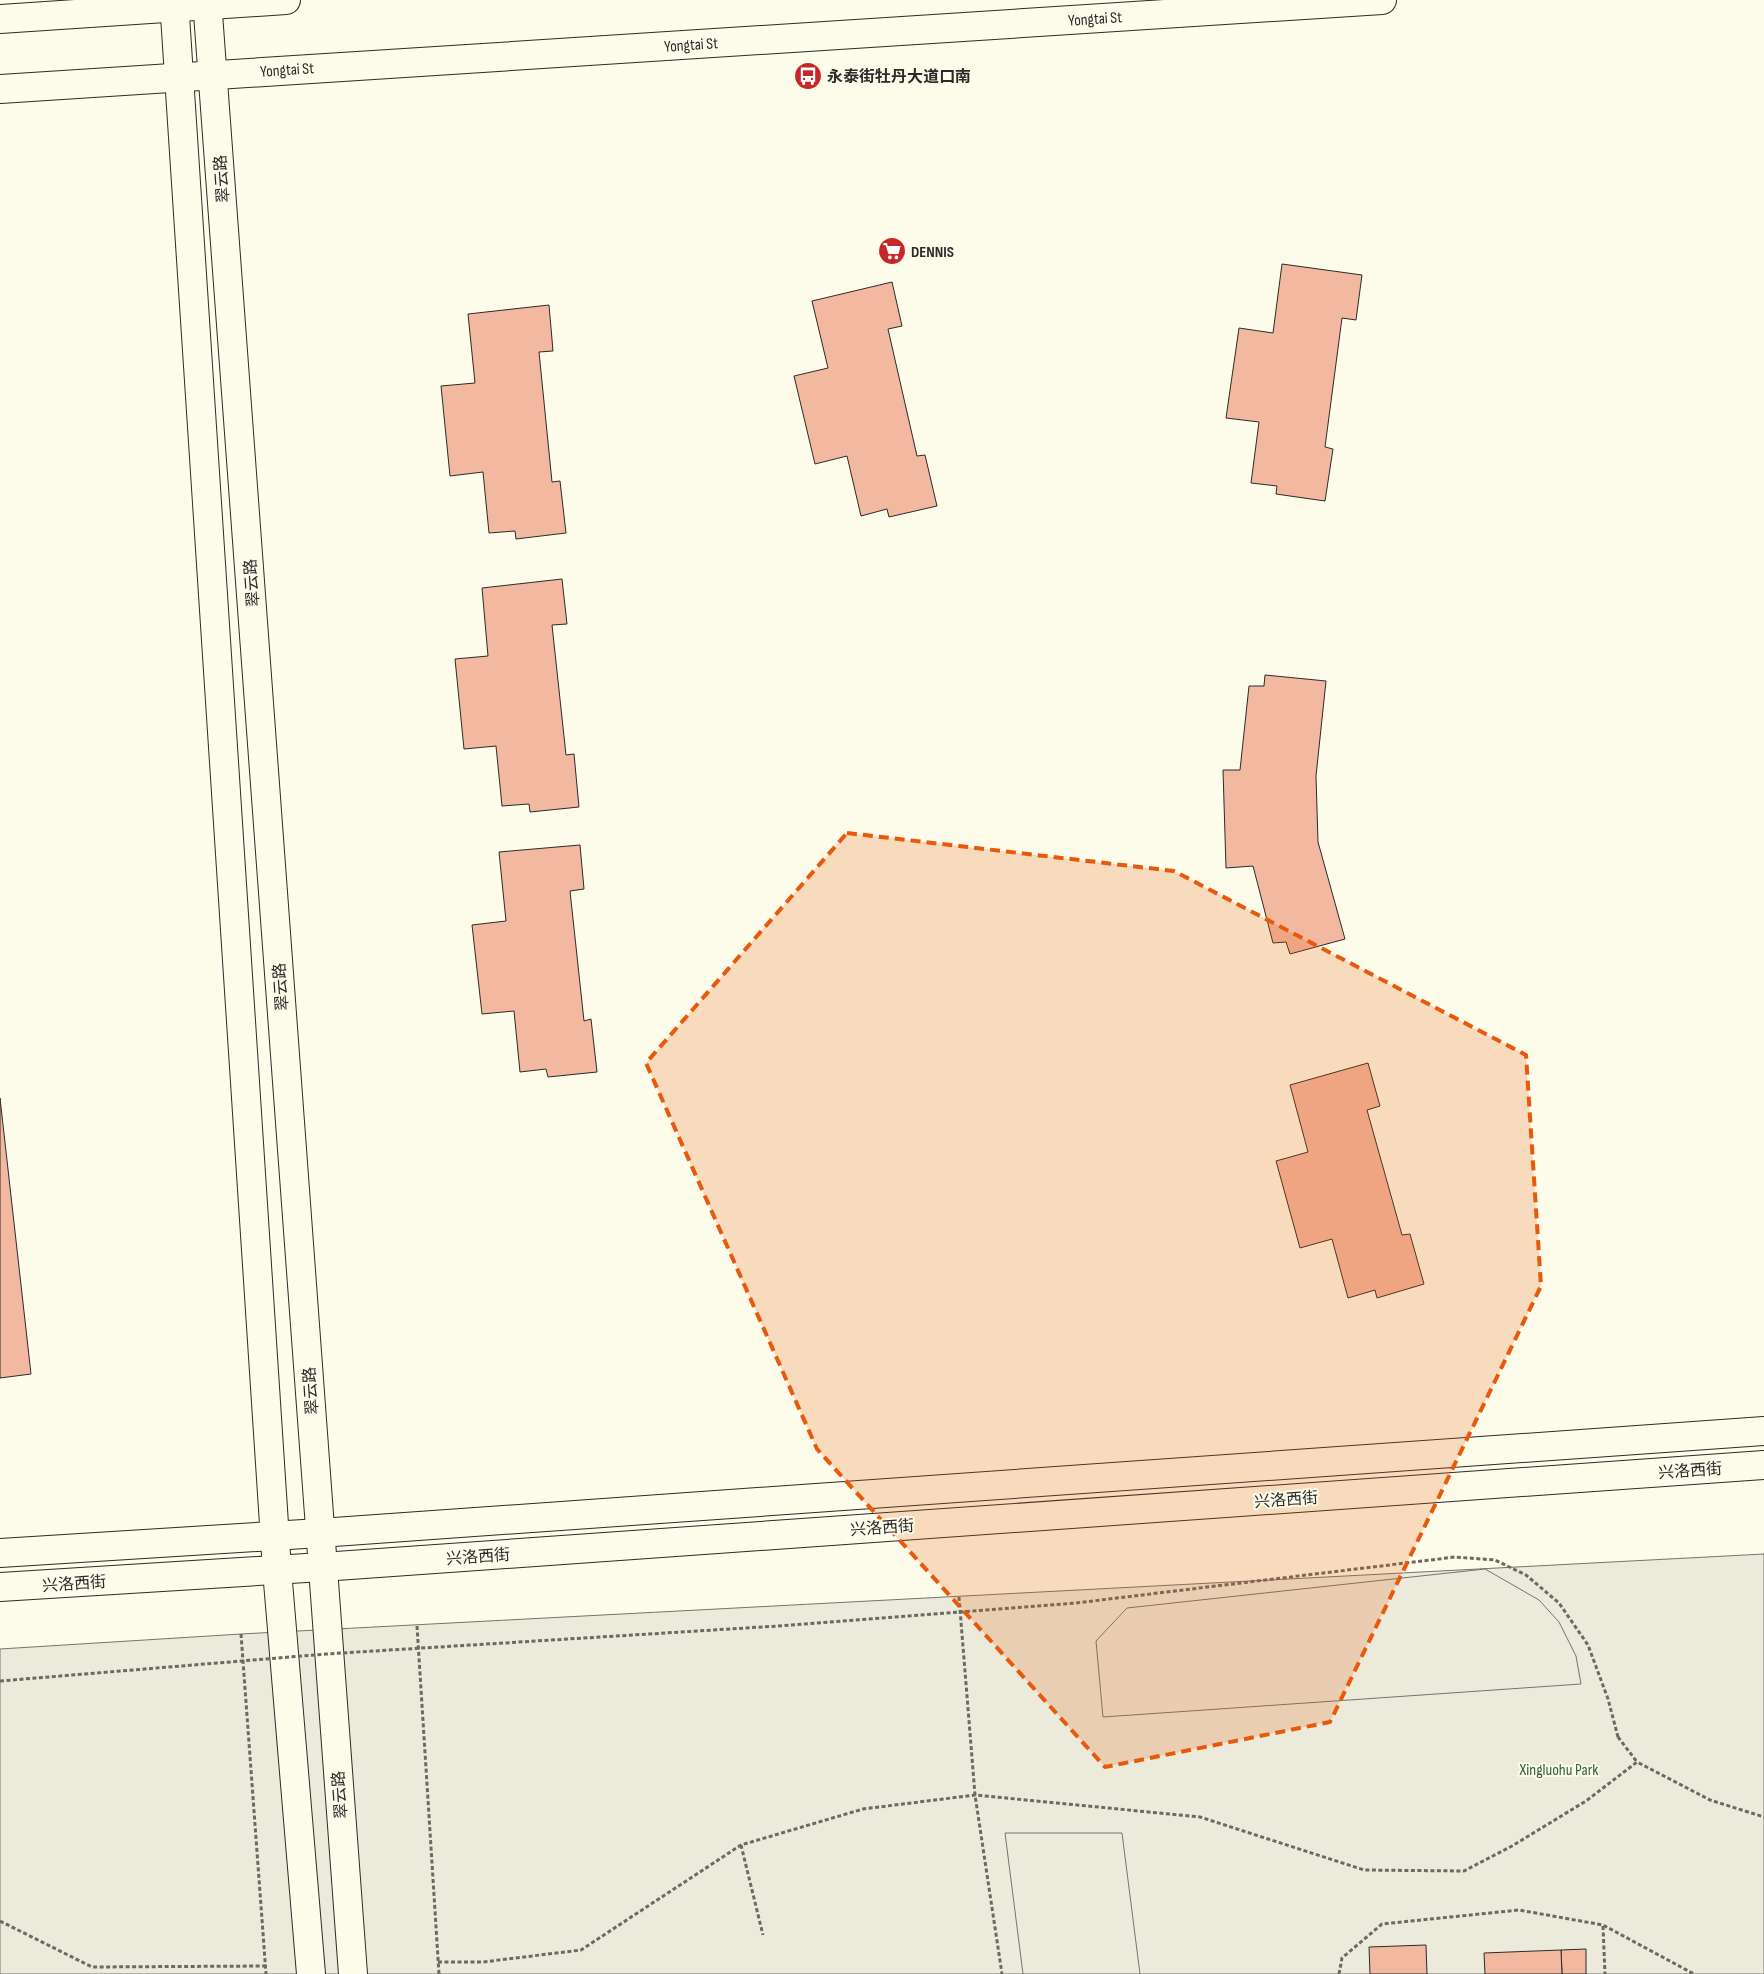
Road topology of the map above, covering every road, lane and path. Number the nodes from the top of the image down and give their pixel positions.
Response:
1 (286, 0) edge
2 (1382, 0) edge
3 (207, 3) edge
4 (174, 4) edge
5 (0, 19) edge
6 (213, 74) junction
7 (178, 76) junction
8 (0, 89) edge
9 (1764, 1431) edge
10 (1764, 1465) edge
11 (320, 1533) junction
12 (275, 1536) junction
13 (0, 1553) edge
14 (322, 1567) junction
15 (277, 1570) junction
16 (0, 1587) edge
17 (959, 1597) dead end
18 (417, 1626) dead end
19 (241, 1634) dead end
20 (0, 1681) edge
21 (1637, 1762) junction
22 (975, 1795) junction
23 (1764, 1817) edge
24 (741, 1844) junction
25 (0, 1921) edge
26 (1604, 1925) junction
27 (763, 1934) dead end
28 (438, 1962) junction
29 (266, 1966) junction
30 (266, 1974) edge
31 (311, 1974) edge
32 (353, 1974) edge
33 (439, 1974) edge
34 (1002, 1974) edge
35 (1339, 1974) edge
36 (1605, 1974) edge
37 (1694, 1974) edge

1 - 3 street
2 - 6 street, Yongtai St
3 - 4 street
3 - 6 street, 翠云路
4 - 5 street
4 - 7 street
6 - 7 street, Yongtai St
6 - 11 street, 翠云路
7 - 8 street, Yongtai St
7 - 12 street
9 - 11 street, 兴洛西街
10 - 14 street, 兴洛西街
11 - 12 street, 兴洛西街
11 - 14 street, 翠云路
12 - 13 street, 兴洛西街
12 - 15 street
14 - 15 street, 兴洛西街
14 - 32 street, 翠云路
15 - 16 street, 兴洛西街
15 - 31 street
17 - 22 path
18 - 28 path
19 - 29 path
20 - 21 path, bridge
21 - 22 path
21 - 23 path
22 - 24 path
22 - 34 path
24 - 27 path
24 - 28 path
25 - 29 path
26 - 35 path
26 - 36 path
26 - 37 path
28 - 33 path
29 - 30 path

